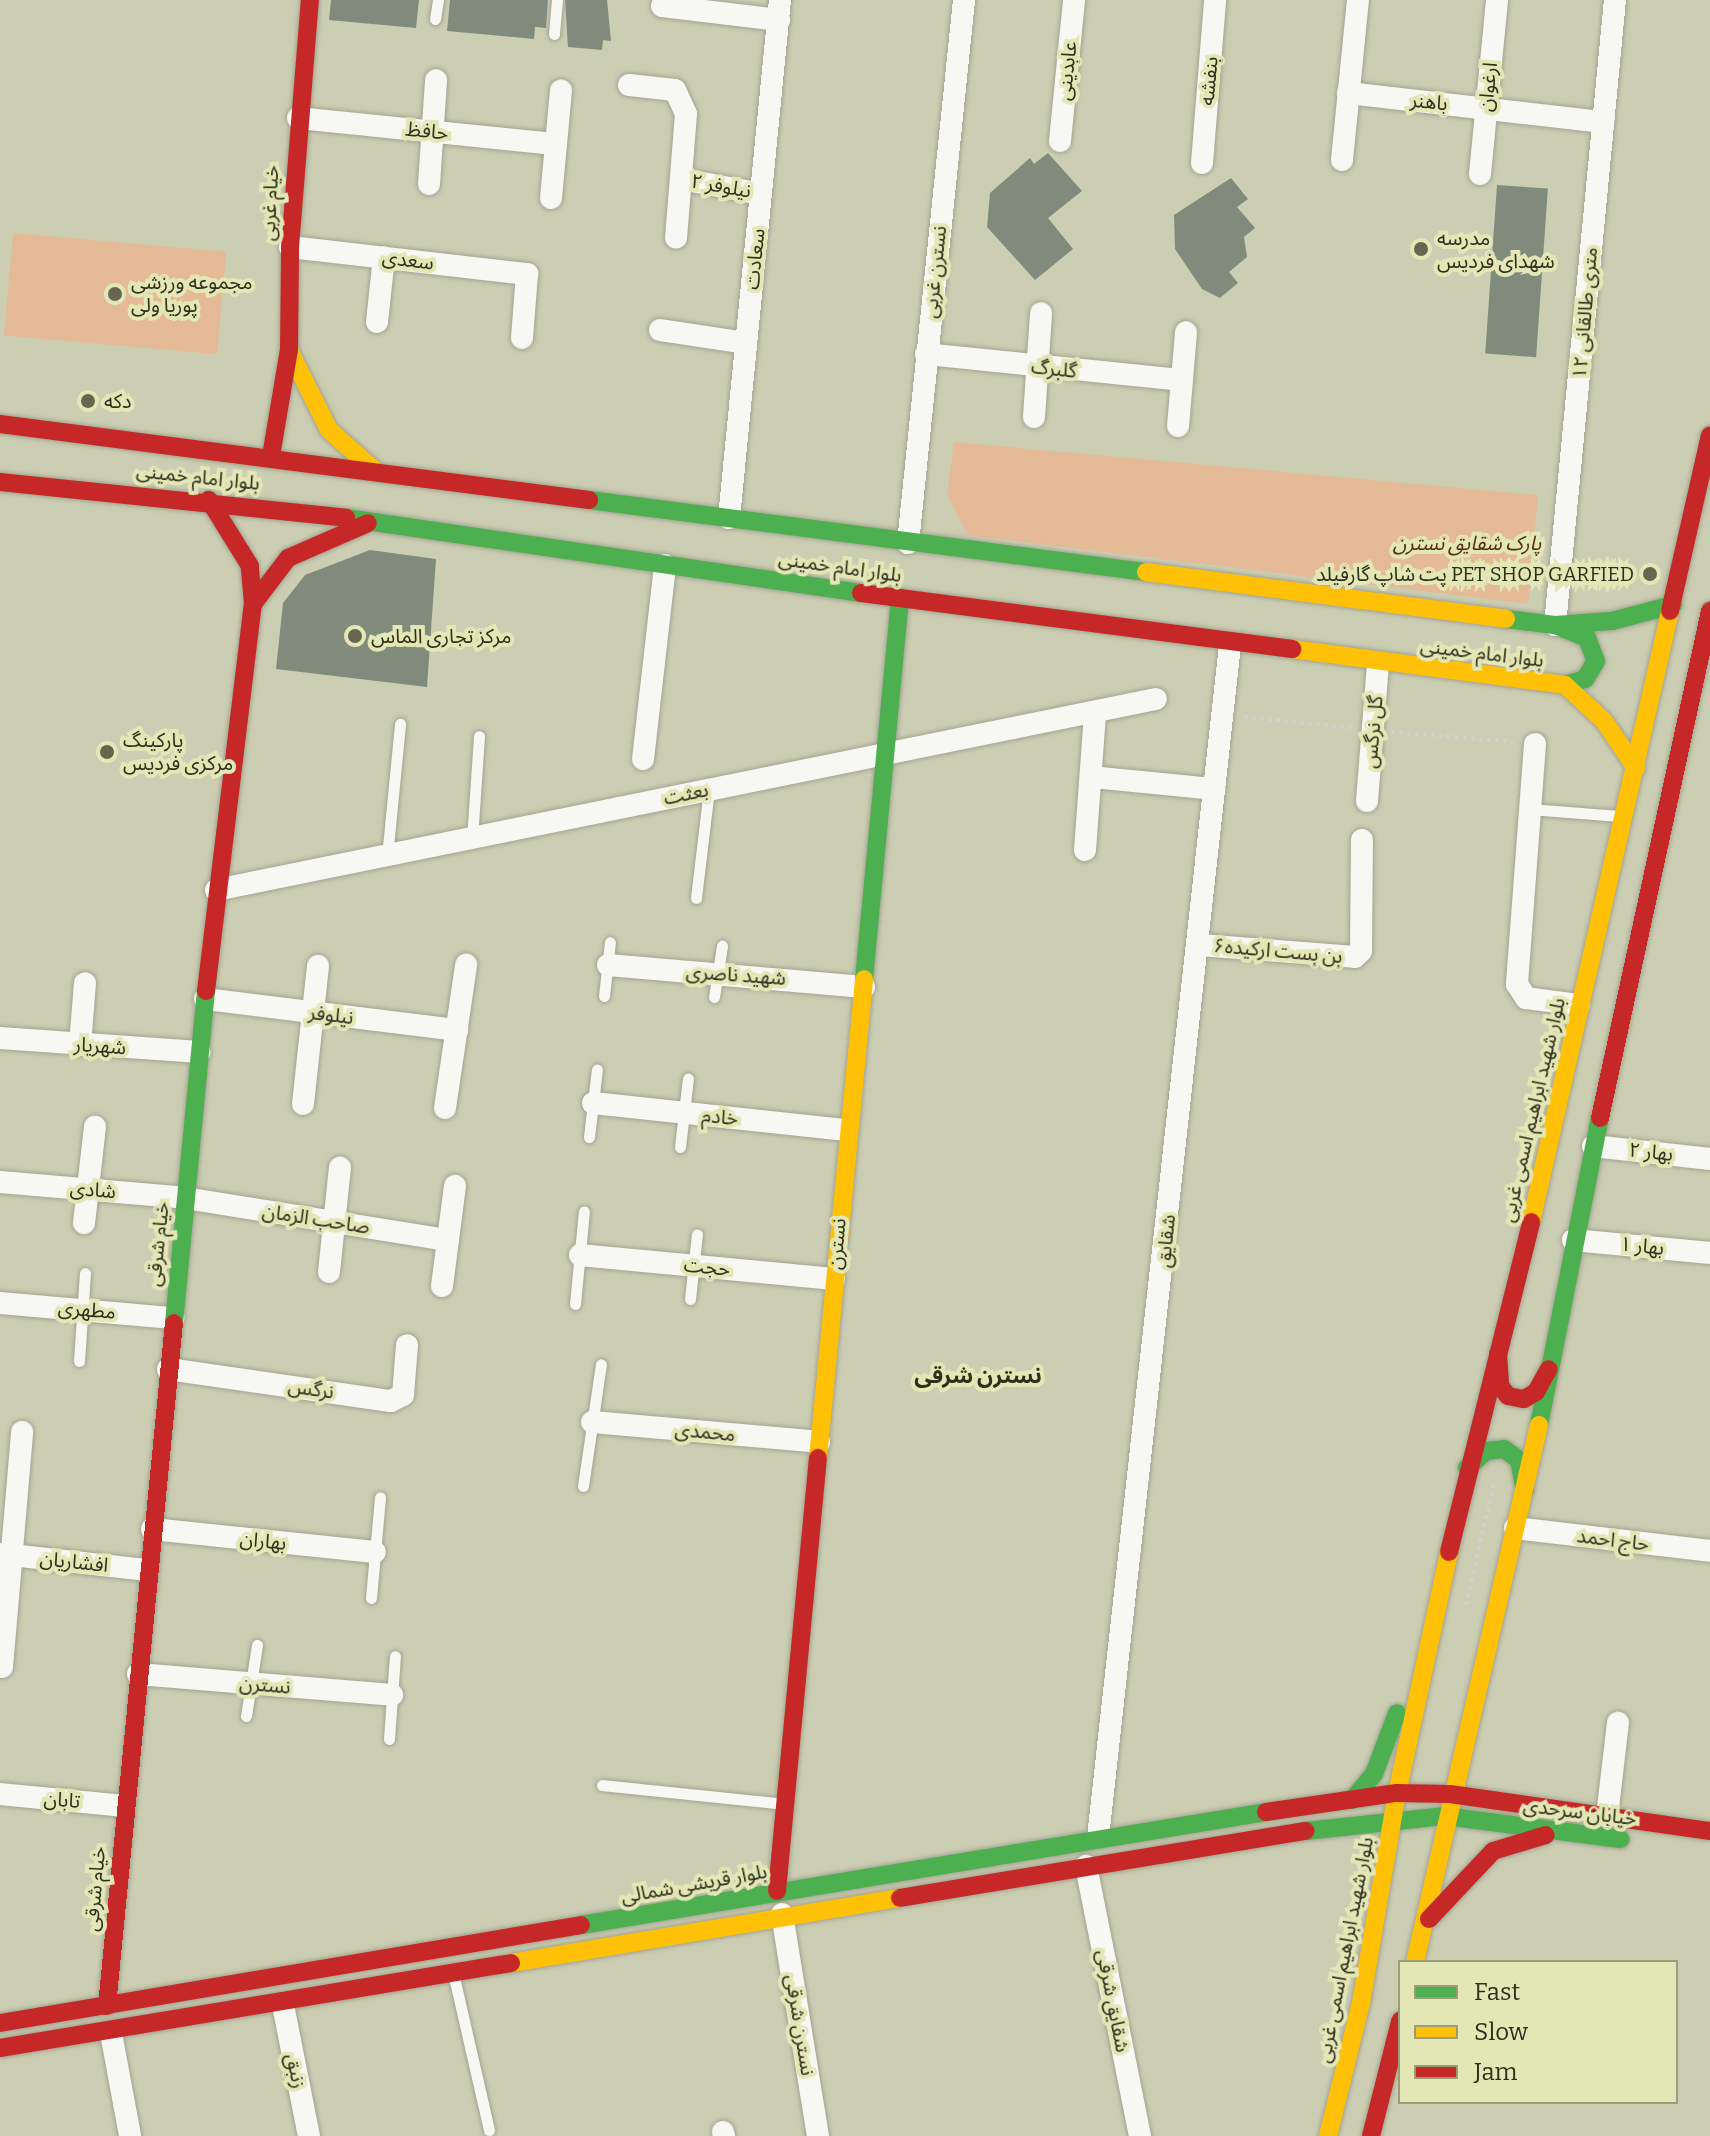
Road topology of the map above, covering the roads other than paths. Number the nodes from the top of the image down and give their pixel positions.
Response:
1 (310, 0) edge
2 (438, 0) edge
3 (557, 0) edge
4 (964, 0) edge
5 (1074, 0) edge
6 (1215, 0) edge
7 (1358, 0) edge
8 (1497, 0) edge
9 (1615, 0) edge
10 (662, 6) dead end
11 (780, 10) edge
12 (435, 19) dead end
13 (554, 34) dead end
14 (436, 80) dead end
15 (629, 85) dead end
16 (561, 90) dead end
17 (1348, 93) junction
18 (1486, 108) junction
19 (298, 118) junction
20 (1603, 122) junction
21 (432, 131) junction
22 (1060, 141) dead end
23 (556, 144) junction
24 (1342, 160) dead end
25 (1202, 163) dead end
26 (1480, 174) dead end
27 (681, 179) junction
28 (429, 184) dead end
29 (761, 194) junction
30 (551, 198) dead end
31 (676, 238) dead end
32 (290, 247) junction
33 (384, 257) junction
34 (1041, 313) dead end
35 (377, 322) dead end
36 (660, 330) dead end
37 (1186, 332) dead end
38 (522, 338) dead end
39 (746, 343) junction
40 (289, 350) junction
41 (926, 354) junction
42 (1038, 367) junction
43 (1182, 380) junction
44 (1034, 417) dead end
45 (0, 424) edge
46 (1178, 426) dead end
47 (1710, 435) edge
48 (271, 456) junction
49 (374, 470) junction
50 (0, 482) edge
51 (209, 500) junction
52 (611, 504) junction
53 (729, 518) junction
54 (372, 522) junction
55 (908, 543) junction
56 (609, 560) junction
57 (665, 565) junction
58 (900, 598) junction
59 (253, 604) junction
60 (1673, 605) junction
61 (1710, 611) edge
62 (1555, 625) junction
63 (1230, 645) junction
64 (1378, 663) junction
65 (1565, 685) junction
66 (1702, 688) edge
67 (1156, 699) dead end
68 (1095, 714) junction
69 (1709, 717) edge
70 (400, 724) dead end
71 (479, 736) dead end
72 (1535, 744) dead end
73 (883, 757) junction
74 (643, 759) dead end
75 (1636, 768) junction
76 (1672, 768) junction
77 (1091, 777) junction
78 (709, 788) junction
79 (1214, 789) junction
80 (1367, 801) dead end
81 (1529, 809) junction
82 (1624, 817) junction
83 (472, 839) junction
84 (1362, 840) dead end
85 (1085, 850) dead end
86 (387, 857) junction
87 (216, 890) junction
88 (696, 898) dead end
89 (610, 942) dead end
90 (1200, 945) junction
91 (722, 946) dead end
92 (466, 965) dead end
93 (608, 965) junction
94 (318, 966) dead end
95 (85, 983) dead end
96 (716, 986) junction
97 (864, 987) junction
98 (604, 996) dead end
99 (205, 999) junction
100 (1579, 1005) junction
101 (313, 1013) junction
102 (457, 1030) junction
103 (0, 1038) edge
104 (80, 1045) junction
105 (200, 1052) junction
106 (597, 1069) dead end
107 (688, 1078) dead end
108 (593, 1103) junction
109 (303, 1104) dead end
110 (445, 1108) dead end
111 (684, 1113) junction
112 (95, 1127) dead end
113 (847, 1130) junction
114 (589, 1137) dead end
115 (1593, 1146) junction
116 (680, 1147) dead end
117 (1710, 1159) edge
118 (340, 1168) dead end
119 (0, 1182) edge
120 (455, 1186) dead end
121 (89, 1190) junction
122 (185, 1198) junction
123 (584, 1211) dead end
124 (334, 1222) junction
125 (84, 1223) dead end
126 (697, 1234) dead end
127 (448, 1240) junction
128 (1573, 1240) junction
129 (1710, 1253) edge
130 (580, 1255) junction
131 (693, 1266) junction
132 (329, 1272) dead end
133 (85, 1273) dead end
134 (834, 1279) junction
135 (442, 1286) dead end
136 (690, 1299) dead end
137 (0, 1303) edge
138 (575, 1304) dead end
139 (83, 1310) junction
140 (173, 1318) junction
141 (407, 1345) dead end
142 (1498, 1351) junction
143 (79, 1361) dead end
144 (601, 1364) dead end
145 (1551, 1365) junction
146 (168, 1369) junction
147 (592, 1422) junction
148 (22, 1432) dead end
149 (819, 1442) junction
150 (1467, 1468) junction
151 (583, 1486) dead end
152 (1525, 1490) junction
153 (380, 1497) dead end
154 (1515, 1528) junction
155 (152, 1529) junction
156 (1710, 1551) edge
157 (375, 1552) junction
158 (7, 1554) edge
159 (148, 1570) junction
160 (371, 1598) dead end
161 (1429, 1642) junction
162 (257, 1645) dead end
163 (395, 1656) dead end
164 (2, 1667) edge
165 (138, 1674) junction
166 (251, 1683) junction
167 (392, 1695) junction
168 (246, 1716) dead end
169 (1618, 1723) dead end
170 (389, 1739) dead end
171 (602, 1785) dead end
172 (1397, 1793) junction
173 (0, 1794) edge
174 (1450, 1794) junction
175 (1352, 1800) junction
176 (785, 1804) junction
177 (124, 1806) junction
178 (1445, 1816) junction
179 (1607, 1816) junction
180 (1392, 1819) junction
181 (1710, 1831) edge
182 (1564, 1832) junction
183 (1098, 1837) junction
184 (1710, 1850) edge
185 (1086, 1866) junction
186 (777, 1891) junction
187 (782, 1914) junction
188 (646, 1915) junction
189 (1425, 1925) junction
190 (649, 1937) junction
191 (1416, 1960) edge
192 (454, 1977) junction
193 (283, 2005) junction
194 (107, 2006) junction
195 (0, 2023) edge
196 (1398, 2029) edge
197 (111, 2033) junction
198 (0, 2048) edge
199 (1379, 2102) junction
200 (1336, 2103) junction
201 (489, 2130) dead end
202 (130, 2136) edge
203 (309, 2136) edge
204 (818, 2136) edge
205 (1140, 2136) edge
206 (1328, 2136) edge
207 (1371, 2136) edge

1 - 19 main road, خیام غربی
2 - 12 lane
3 - 13 lane
4 - 41 street, نسترن غربی
5 - 22 street, عابدینی
6 - 25 street, بنفشه
7 - 17 street
8 - 18 street, ارغوان
9 - 20 street, ۱۲ متری طالقانی
10 - 11 street
11 - 29 street, سعادت
14 - 21 street
15 - 27 street
16 - 23 street
17 - 18 street, باهنر
17 - 24 street
18 - 20 street, باهنر
18 - 26 street, ارغوان
19 - 21 street, حافظ
19 - 32 main road, خیام غربی
20 - 62 street, ۱۲ متری طالقانی
21 - 23 street, حافظ
21 - 28 street
23 - 30 street
27 - 29 street, نیلوفر ۲
27 - 31 street
29 - 39 street, سعادت
32 - 33 street, سعدی
32 - 40 main road, خیام غربی
33 - 35 street
33 - 38 street, سعدی
34 - 42 street
36 - 39 street
37 - 43 street
39 - 53 street, سعادت
40 - 48 main road, خیام غربی
40 - 49 main road
41 - 42 street, گلبرگ
41 - 55 street, نسترن غربی
42 - 43 street, گلبرگ
42 - 44 street
43 - 46 street
45 - 48 main road, بلوار امام خمینی
47 - 60 main road, بلوار شهید ابراهیم اسمی غربی
48 - 49 main road, بلوار امام خمینی
49 - 52 main road, بلوار امام خمینی
50 - 51 main road, بلوار امام خمینی
51 - 54 main road, بلوار امام خمینی
51 - 59 main road, خیام شرقی
52 - 53 main road, بلوار امام خمینی
52 - 56 main road
53 - 55 main road, بلوار امام خمینی
54 - 56 main road, بلوار امام خمینی
54 - 59 main road
55 - 62 main road, بلوار امام خمینی
56 - 57 main road, بلوار امام خمینی
57 - 58 main road, بلوار امام خمینی
57 - 74 street
58 - 63 main road, بلوار امام خمینی
58 - 73 main road, نسترن
59 - 87 main road, خیام شرقی
60 - 62 main road, بلوار امام خمینی
60 - 75 main road, بلوار شهید ابراهیم اسمی غربی
61 - 66 main road
62 - 65 main road
63 - 64 main road, بلوار امام خمینی
63 - 79 street, شقایق
64 - 65 main road, بلوار امام خمینی
64 - 80 street, گل نرگس
65 - 75 main road, بلوار امام خمینی
66 - 76 main road
67 - 68 street, بعثت
68 - 73 street, بعثت
68 - 77 street
69 - 76 main road
70 - 86 lane
71 - 83 lane
72 - 81 street
73 - 78 street, بعثت
73 - 97 main road, نسترن
75 - 82 main road, بلوار شهید ابراهیم اسمی غربی
76 - 115 main road
77 - 79 street
77 - 85 street
78 - 83 street, بعثت
78 - 88 lane
79 - 90 street, شقایق
81 - 82 lane
81 - 100 street
82 - 100 main road, بلوار شهید ابراهیم اسمی غربی
83 - 86 street, بعثت
84 - 90 street, بن بست ارکیده۶
86 - 87 street, بعثت
87 - 99 main road, خیام شرقی
89 - 93 lane
90 - 183 street, شقایق
91 - 96 lane
92 - 102 street
93 - 96 street, شهید ناصری
93 - 98 lane
94 - 101 street
95 - 104 street
96 - 97 street, شهید ناصری
97 - 113 main road, نسترن
99 - 101 street, نیلوفر
99 - 105 main road, خیام شرقی
100 - 142 main road, بلوار شهید ابراهیم اسمی غربی
101 - 102 street, نیلوفر
101 - 109 street
102 - 110 street
103 - 104 street, شهریار
104 - 105 street, شهریار
105 - 122 main road, خیام شرقی
106 - 108 lane
107 - 111 lane
108 - 111 street, خادم
108 - 114 lane
111 - 113 street, خادم
111 - 116 lane
112 - 121 street
113 - 134 main road, نسترن
115 - 117 street, بهار ۲
115 - 128 main road
118 - 124 street
119 - 121 street, شادی
120 - 127 street
121 - 122 street, شادی
121 - 125 street
122 - 124 street, صاحب الزمان
122 - 140 main road, خیام شرقی
123 - 130 lane
124 - 127 street, صاحب الزمان
124 - 132 street
126 - 131 lane
127 - 135 street
128 - 129 street, بهار ۱
128 - 145 main road
130 - 131 street, حجت
130 - 138 lane
131 - 134 street, حجت
131 - 136 lane
133 - 139 lane
134 - 149 main road, نسترن
137 - 139 street, مطهری
139 - 140 street, مطهری
139 - 143 lane
140 - 146 main road, خیام شرقی
141 - 146 street, نرگس
142 - 145 main road
142 - 150 main road, بلوار شهید ابراهیم اسمی غربی
144 - 147 lane
145 - 152 main road
146 - 155 main road, خیام شرقی
147 - 149 street, محمدی
147 - 151 lane
148 - 158 street
149 - 176 main road, نسترن
150 - 152 main road
150 - 161 main road, بلوار شهید ابراهیم اسمی غربی
152 - 154 main road
153 - 157 lane
154 - 156 street, حاج احمد
154 - 174 main road
155 - 157 street, بهاران
155 - 159 main road, خیام شرقی
157 - 160 lane
158 - 159 street, افشاریان
158 - 164 street
159 - 165 main road, خیام شرقی
161 - 172 main road, بلوار شهید ابراهیم اسمی غربی
161 - 175 main road
162 - 166 lane
163 - 167 lane
165 - 166 street, نسترن
165 - 177 main road, خیام شرقی
166 - 167 street, نسترن
166 - 168 lane
167 - 170 lane
169 - 179 street
171 - 176 lane
172 - 174 main road, خیابان سرحدی
172 - 175 main road, بلوار قریشی شمالی
172 - 180 main road, بلوار شهید ابراهیم اسمی غربی
173 - 177 street, تابان
174 - 178 main road
174 - 179 main road, خیابان سرحدی
175 - 183 main road, بلوار قریشی شمالی
176 - 186 main road, نسترن
177 - 194 main road, خیام شرقی
178 - 180 main road, خیابان سرحدی
178 - 182 main road, خیابان سرحدی
178 - 189 main road
179 - 181 main road, خیابان سرحدی
180 - 185 main road
180 - 200 main road, بلوار شهید ابراهیم اسمی غربی
182 - 184 main road, خیابان سرحدی
182 - 189 main road
183 - 186 main road, بلوار قریشی شمالی
185 - 187 main road
185 - 205 street, شقایق شرقی
186 - 188 main road, بلوار قریشی شمالی
187 - 190 main road
187 - 204 street, نسترن شرقی
188 - 190 main road
188 - 194 main road, بلوار قریشی شمالی
189 - 191 main road
190 - 192 main road
192 - 193 main road
192 - 201 lane
193 - 197 main road
193 - 203 street, زنبق
194 - 195 main road, بلوار قریشی شمالی
196 - 199 main road
197 - 198 main road
197 - 202 street
199 - 200 main road
199 - 207 main road
200 - 206 main road, بلوار شهید ابراهیم اسمی غربی

